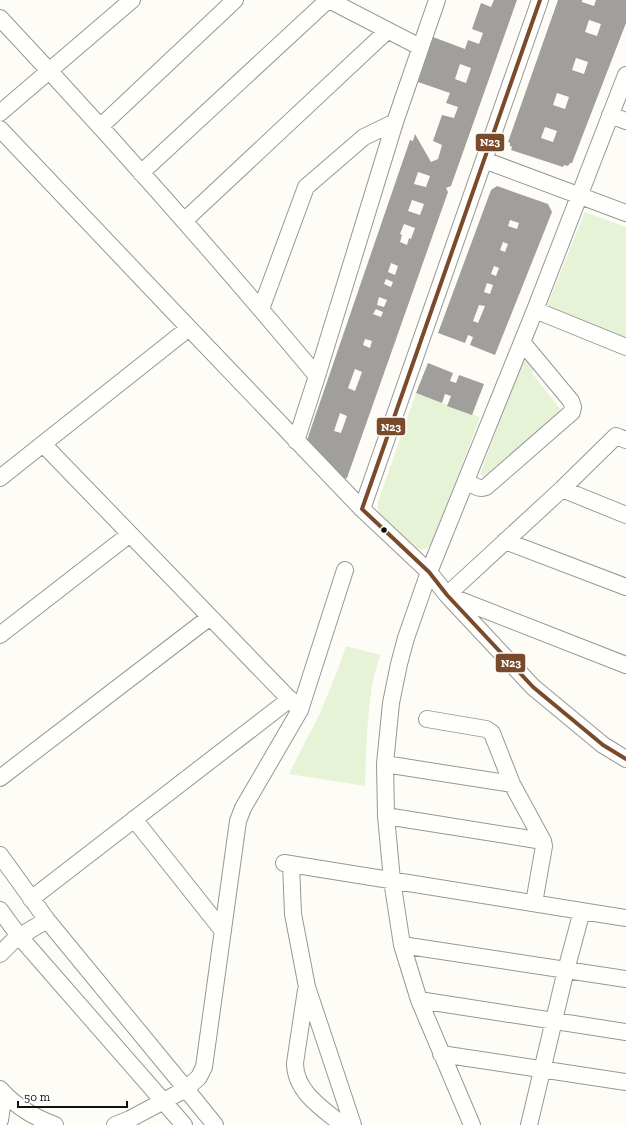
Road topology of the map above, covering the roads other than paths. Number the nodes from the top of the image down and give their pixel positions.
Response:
1 (132, 0) edge
2 (235, 0) edge
3 (328, 0) edge
4 (437, 0) edge
5 (540, 0) edge
6 (0, 18) edge
7 (387, 31) junction
8 (420, 47) junction
9 (50, 71) junction
10 (626, 75) edge
11 (0, 113) edge
12 (610, 115) junction
13 (626, 121) edge
14 (395, 122) junction
15 (100, 127) junction
16 (0, 129) edge
17 (484, 160) junction
18 (141, 173) junction
19 (579, 195) junction
20 (626, 213) edge
21 (184, 221) junction
22 (261, 309) junction
23 (535, 310) junction
24 (189, 328) junction
25 (522, 342) junction
26 (626, 347) edge
27 (317, 376) junction
28 (626, 440) edge
29 (296, 441) junction
30 (43, 444) junction
31 (0, 478) edge
32 (467, 480) junction
33 (562, 489) junction
34 (362, 508) junction
35 (626, 515) edge
36 (130, 534) junction
37 (505, 541) junction
38 (345, 570) dead end
39 (429, 572) junction
40 (626, 587) edge
41 (447, 595) junction
42 (210, 617) junction
43 (0, 634) edge
44 (626, 665) edge
45 (295, 704) junction
46 (427, 719) dead end
47 (626, 759) edge
48 (385, 764) junction
49 (0, 778) edge
50 (512, 784) junction
51 (386, 816) junction
52 (134, 819) junction
53 (543, 841) junction
54 (0, 855) edge
55 (392, 880) junction
56 (31, 899) junction
57 (534, 903) junction
58 (0, 910) edge
59 (582, 911) junction
60 (626, 918) edge
61 (47, 920) junction
62 (223, 931) junction
63 (19, 936) junction
64 (402, 945) junction
65 (0, 954) edge
66 (566, 970) junction
67 (626, 979) edge
68 (307, 987) junction
69 (419, 1000) junction
70 (554, 1020) junction
71 (626, 1032) edge
72 (441, 1054) junction
73 (542, 1069) junction
74 (626, 1082) edge
75 (186, 1089) junction
76 (1, 1092) edge
77 (163, 1102) junction
78 (0, 1120) edge
79 (55, 1125) edge
80 (115, 1125) edge
81 (184, 1125) edge
82 (215, 1125) edge
83 (343, 1125) edge
84 (353, 1125) edge
85 (472, 1125) edge
86 (529, 1125) edge

1 - 9 street
2 - 15 street
3 - 7 street
3 - 18 street
4 - 8 street
5 - 17 street
6 - 9 street
7 - 8 street
7 - 21 street
8 - 14 street
9 - 11 street
9 - 15 street
10 - 12 street
12 - 13 street
12 - 19 street
14 - 22 street
14 - 27 street
15 - 18 street
16 - 24 street
17 - 19 street
17 - 34 street
18 - 21 street
19 - 20 street
19 - 23 street
21 - 22 street
22 - 27 street
23 - 25 street
23 - 26 street
24 - 29 street
24 - 30 street
25 - 32 street
25 - 32 street
27 - 29 street
28 - 33 street
29 - 34 street
30 - 31 street
30 - 36 street
32 - 39 street
33 - 35 street
33 - 37 street
34 - 39 street
36 - 42 street
36 - 43 street
37 - 40 street
37 - 41 street
38 - 45 street
39 - 41 street
39 - 48 street
41 - 44 street
41 - 47 street
42 - 45 street
42 - 49 street
45 - 52 street
45 - 62 street
46 - 50 street
48 - 50 street
48 - 51 street
50 - 53 street
51 - 53 street
51 - 55 street
52 - 56 street
52 - 62 street
53 - 57 street
54 - 56 street
55 - 57 street
55 - 64 street
55 - 68 street
56 - 61 street
57 - 59 street
58 - 63 street
59 - 60 street
59 - 66 street
61 - 63 street
61 - 75 street
62 - 75 street
63 - 65 street
63 - 77 street
64 - 66 street
64 - 69 street
66 - 67 street
66 - 70 street
68 - 83 street
68 - 84 street
69 - 70 street
69 - 72 street
70 - 71 street
70 - 73 street
72 - 73 street
72 - 85 street
73 - 74 street
73 - 86 street
75 - 77 street
75 - 82 street
76 - 78 street
76 - 79 street
77 - 80 street
77 - 81 street

